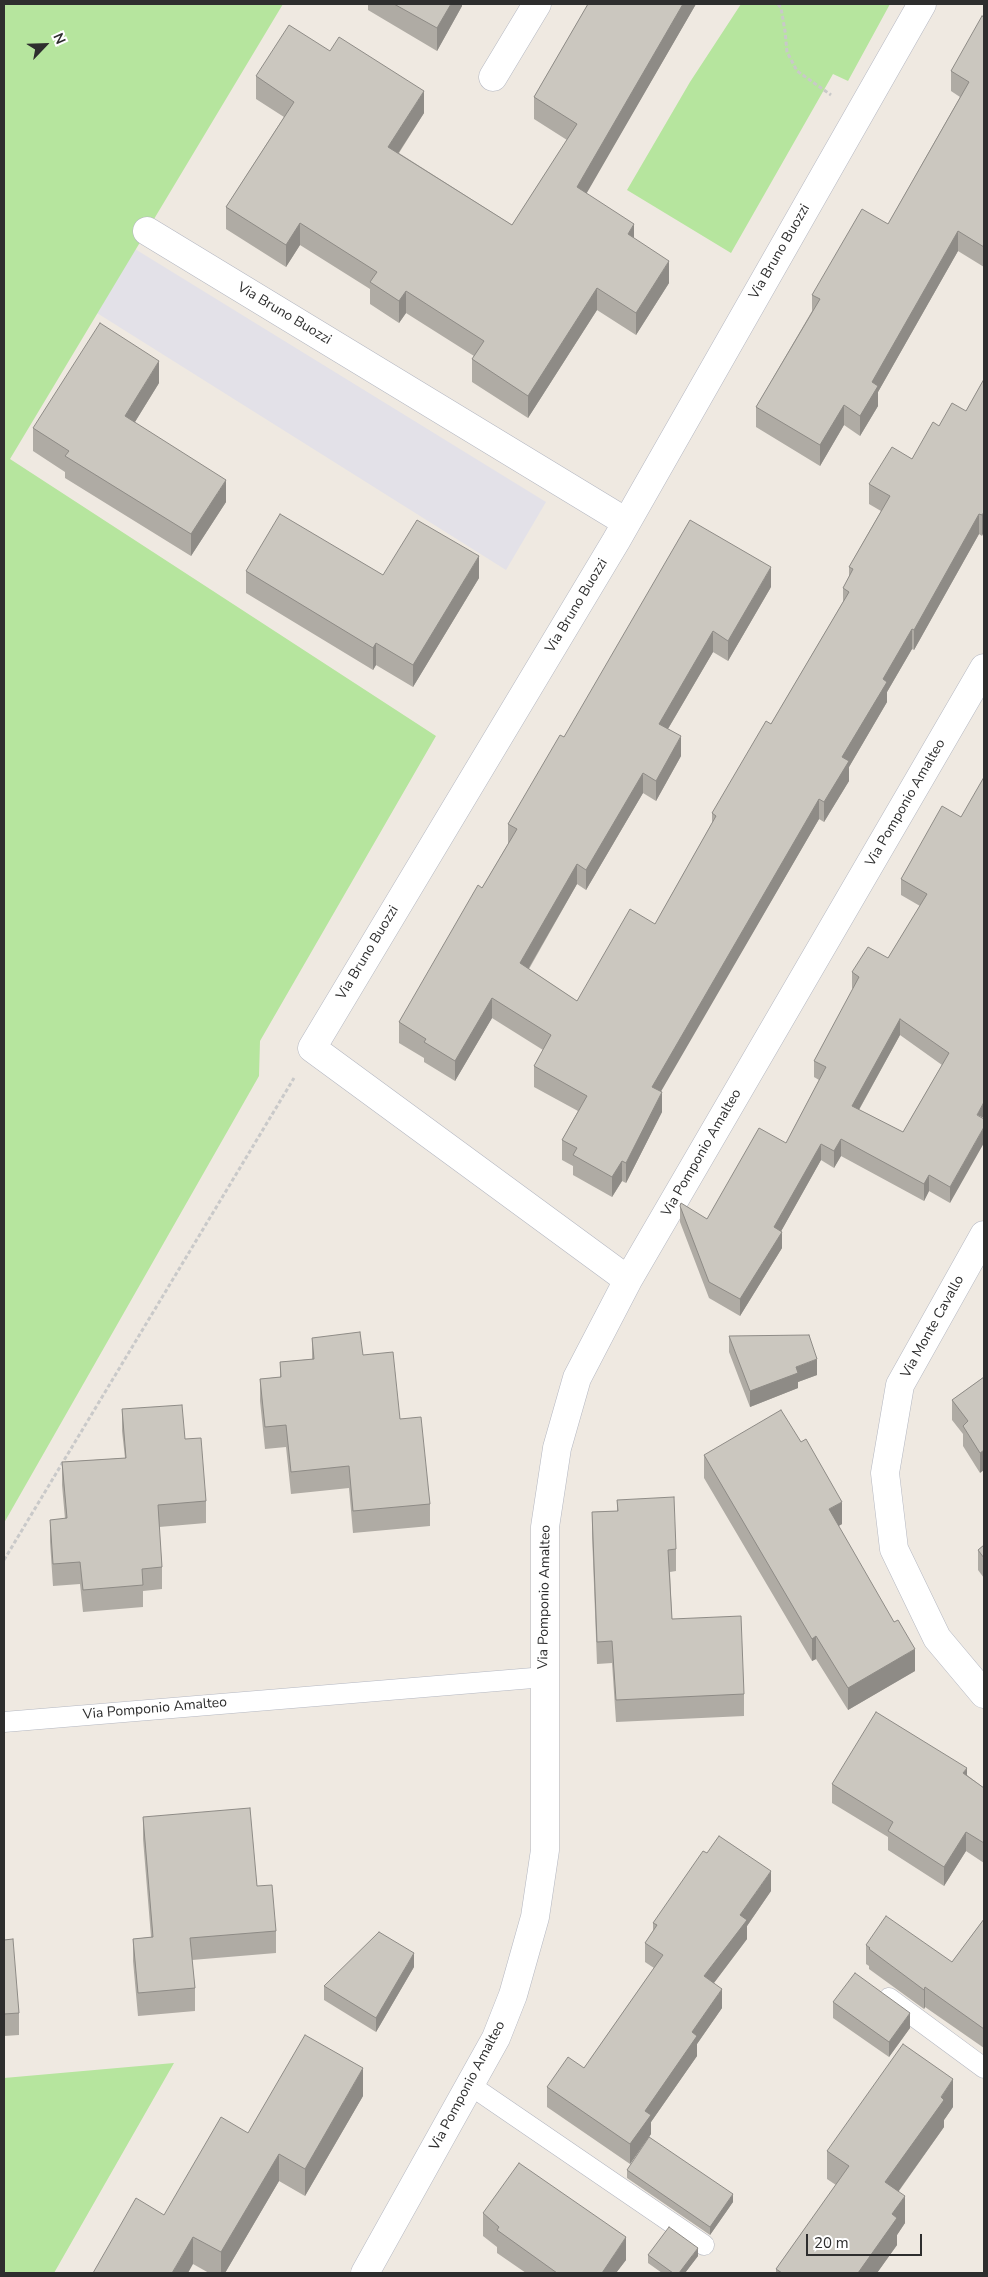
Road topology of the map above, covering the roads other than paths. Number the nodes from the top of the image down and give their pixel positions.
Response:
1 (537, 4) edge
2 (922, 4) edge
3 (493, 77) dead end
4 (147, 230) dead end
5 (626, 522) junction
6 (984, 668) edge
7 (984, 1235) edge
8 (628, 1280) junction
9 (545, 1677) junction
10 (984, 1694) edge
11 (4, 1722) edge
12 (877, 1989) edge
13 (984, 2068) edge
14 (470, 2085) junction
15 (704, 2245) dead end
16 (370, 2271) edge

1 - 3 street
2 - 5 street, Via Bruno Buozzi
4 - 5 street, Via Bruno Buozzi
5 - 8 street, Via Bruno Buozzi
6 - 8 street, Via Pomponio Amalteo
7 - 10 street, Via Monte Cavallo
8 - 9 street, Via Pomponio Amalteo
9 - 11 lane, Via Pomponio Amalteo
9 - 14 street, Via Pomponio Amalteo
12 - 13 lane
14 - 15 lane
14 - 16 street, Via Pomponio Amalteo

